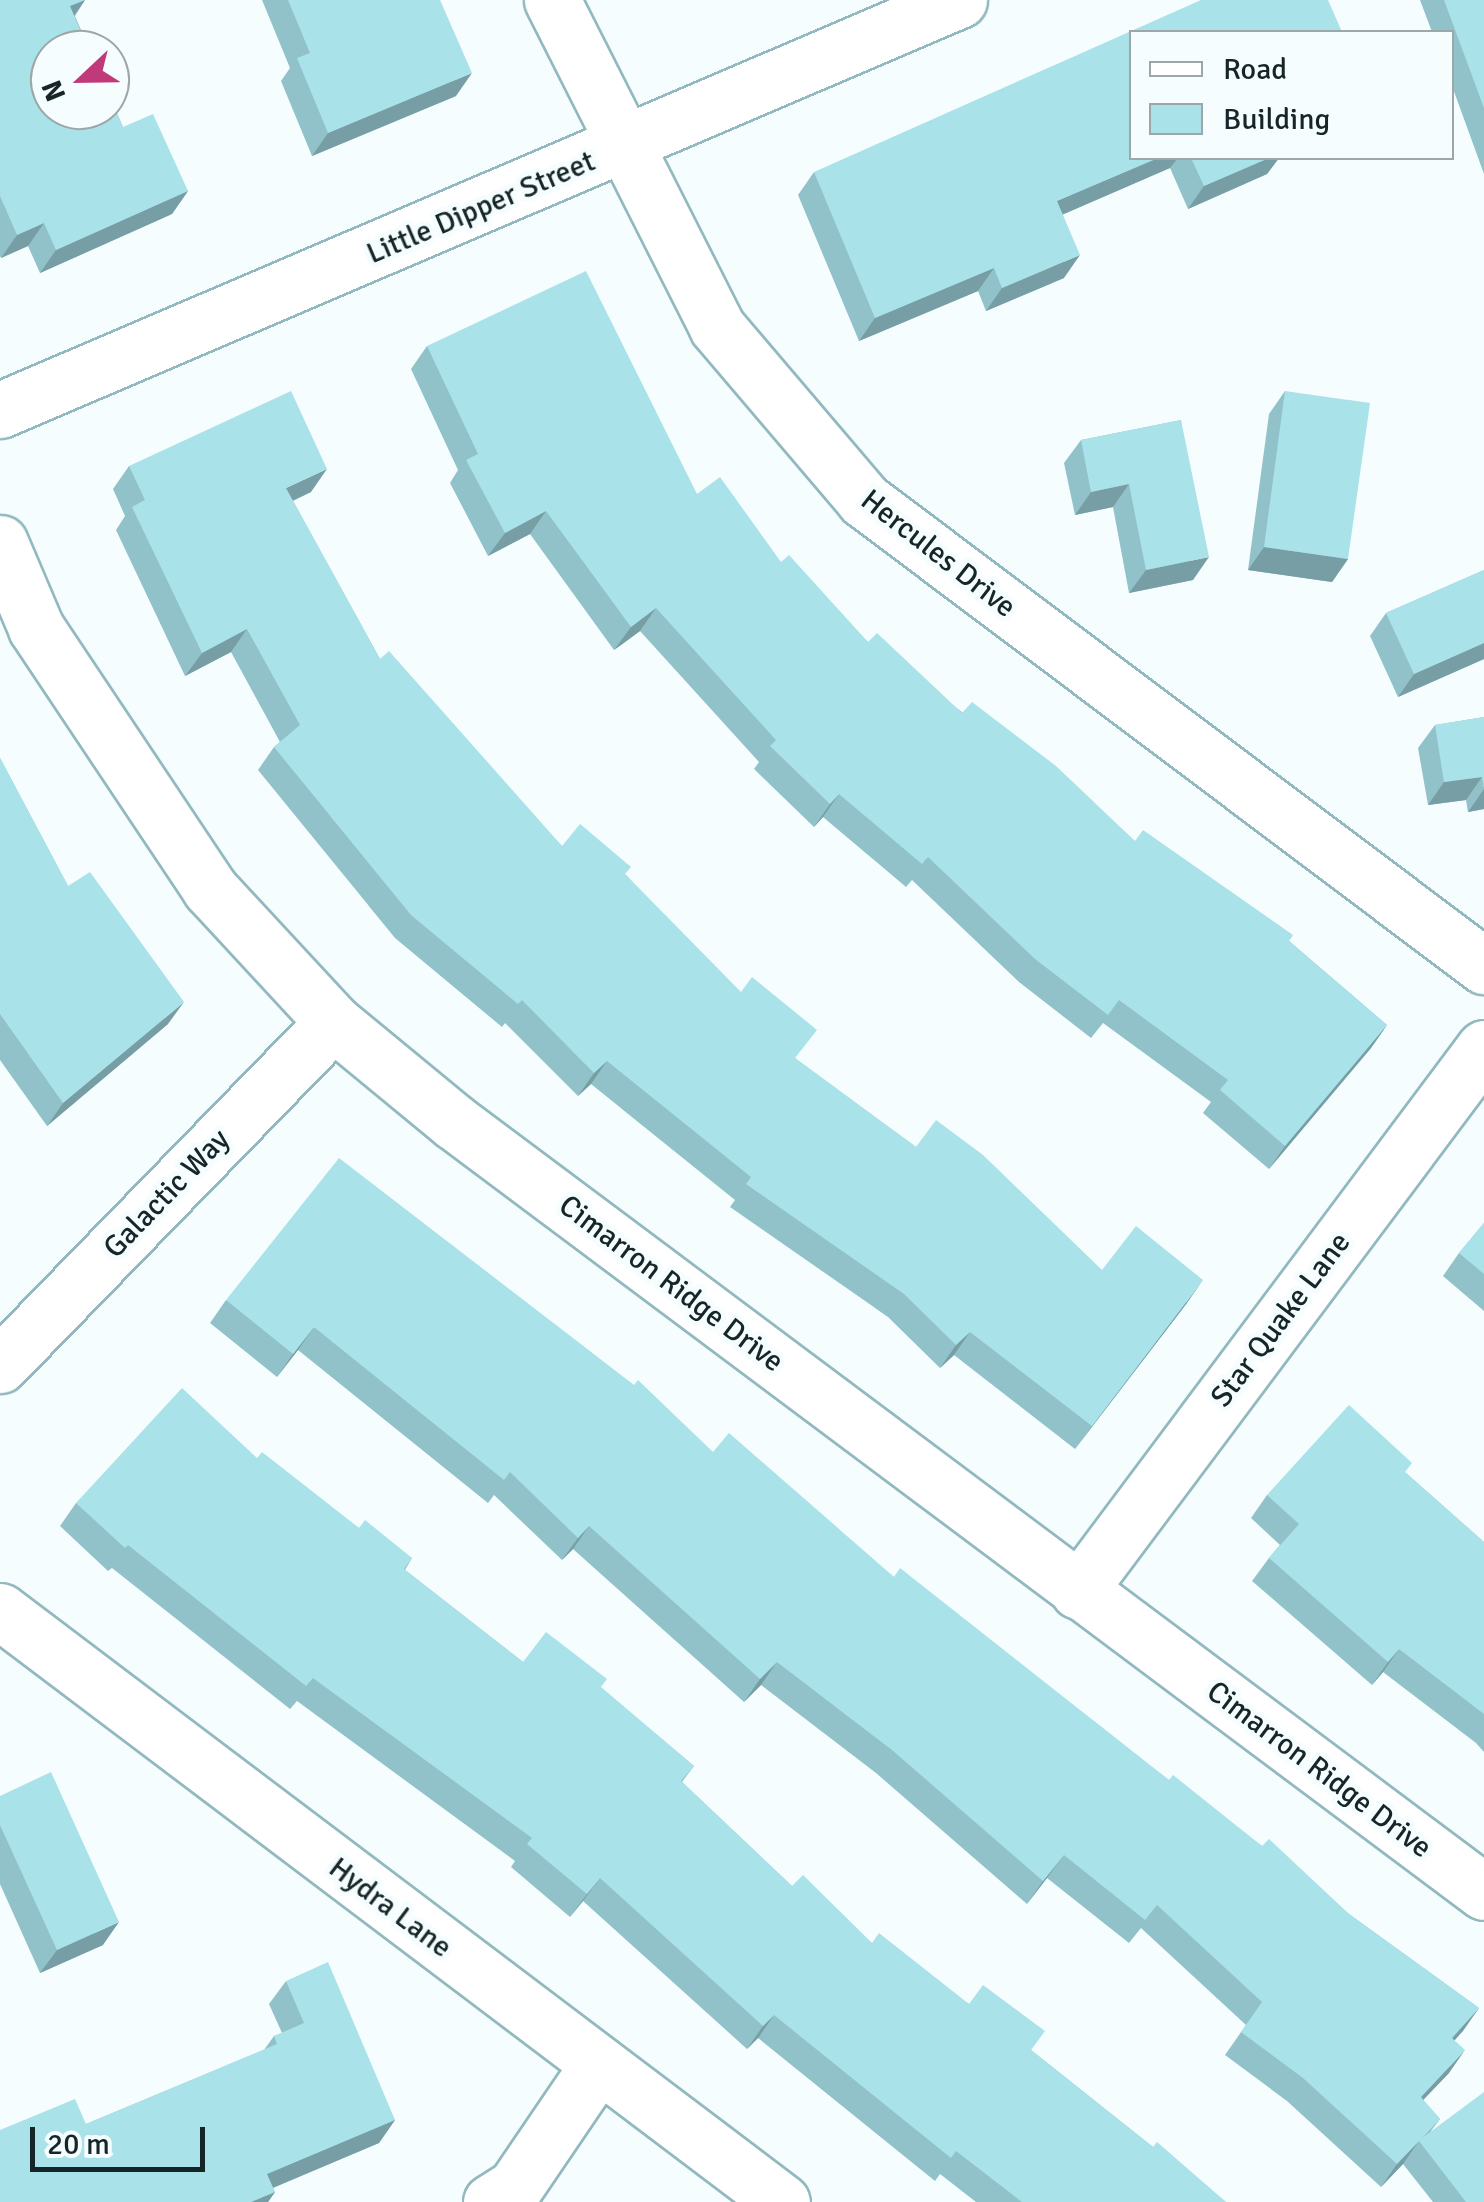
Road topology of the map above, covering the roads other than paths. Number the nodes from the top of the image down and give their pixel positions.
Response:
1 (552, 0) edge
2 (959, 0) edge
3 (628, 146) junction
4 (0, 410) edge
5 (0, 543) edge
6 (1484, 966) edge
7 (333, 1022) junction
8 (1484, 1048) edge
9 (0, 1365) edge
10 (1078, 1591) junction
11 (0, 1612) edge
12 (1484, 1892) edge
13 (598, 2065) junction
14 (491, 2202) edge
15 (782, 2202) edge

1 - 3 street, Hercules Drive
2 - 3 street, Little Dipper Street
3 - 4 street, Little Dipper Street
3 - 6 street, Hercules Drive
5 - 7 street, Cimarron Ridge Drive
7 - 9 street, Galactic Way
7 - 10 street, Cimarron Ridge Drive
8 - 10 street, Star Quake Lane
10 - 12 street, Cimarron Ridge Drive
11 - 13 street, Hydra Lane
13 - 14 street
13 - 15 street, Hydra Lane

